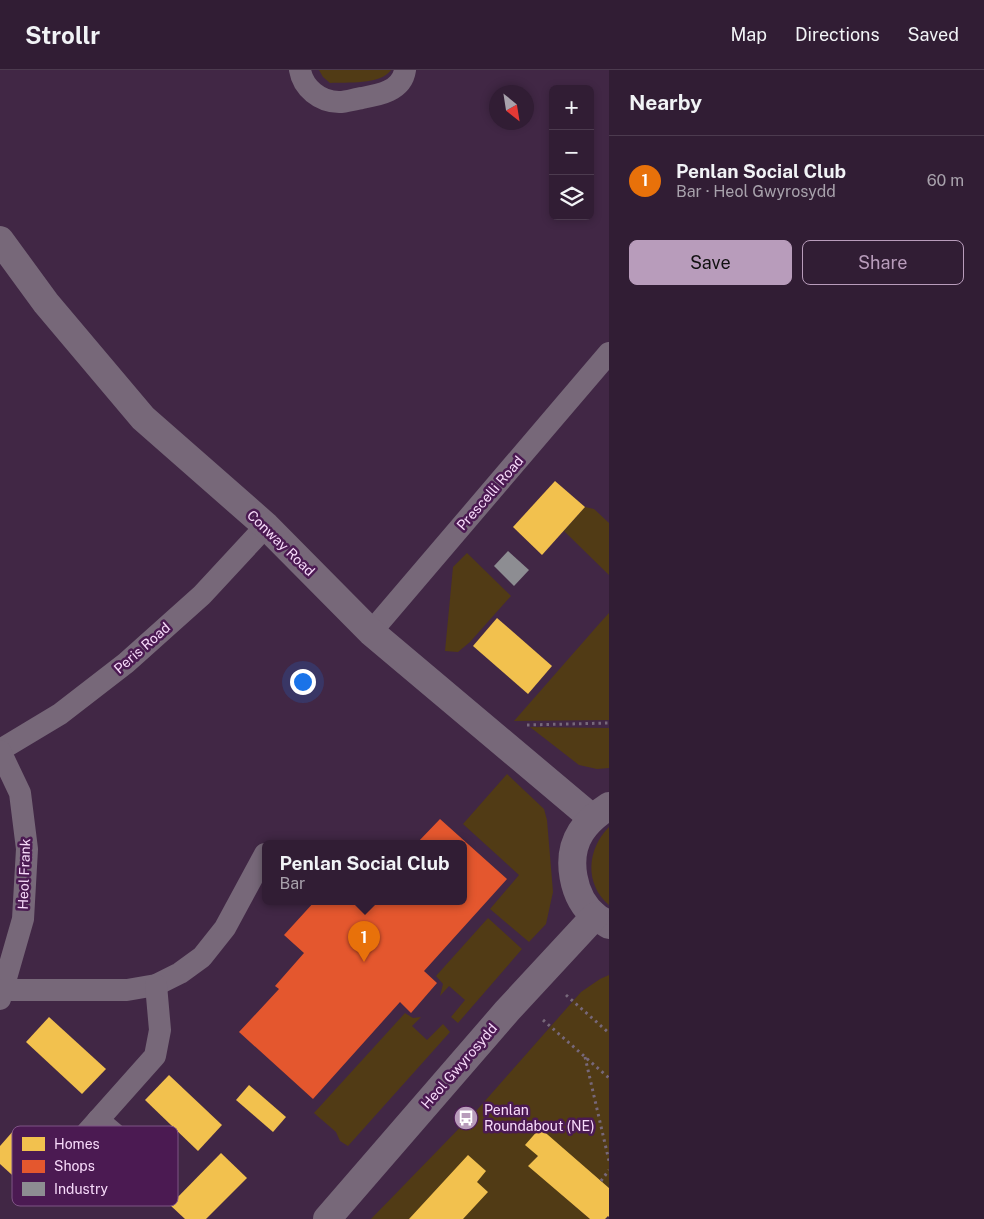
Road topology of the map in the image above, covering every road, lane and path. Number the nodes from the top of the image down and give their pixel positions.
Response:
1 (300, 70) edge
2 (405, 70) edge
3 (0, 240) edge
4 (609, 353) edge
5 (266, 526) junction
6 (371, 632) junction
7 (609, 723) edge
8 (526, 725) dead end
9 (0, 750) edge
10 (600, 812) edge
11 (262, 860) edge
12 (602, 921) edge
13 (156, 985) junction
14 (2, 994) edge
15 (566, 995) dead end
16 (543, 1020) dead end
17 (609, 1033) edge
18 (585, 1057) junction
19 (609, 1078) edge
20 (98, 1120) junction
21 (93, 1126) edge
22 (105, 1126) edge
23 (609, 1161) edge
24 (609, 1170) edge
25 (601, 1181) dead end
26 (327, 1219) edge

1 - 2 street
3 - 5 street, Conway Road
4 - 6 street, Prescelli Road
5 - 6 street, Conway Road
5 - 9 street, Peris Road
6 - 10 street, Conway Road
7 - 8 path
9 - 14 street, Heol Frank
10 - 12 street
11 - 13 street
12 - 26 street, Heol Gwyrosydd
13 - 14 street
13 - 20 street
15 - 17 path
16 - 18 path
18 - 19 path
18 - 23 path
20 - 21 street
20 - 22 street
24 - 25 path

